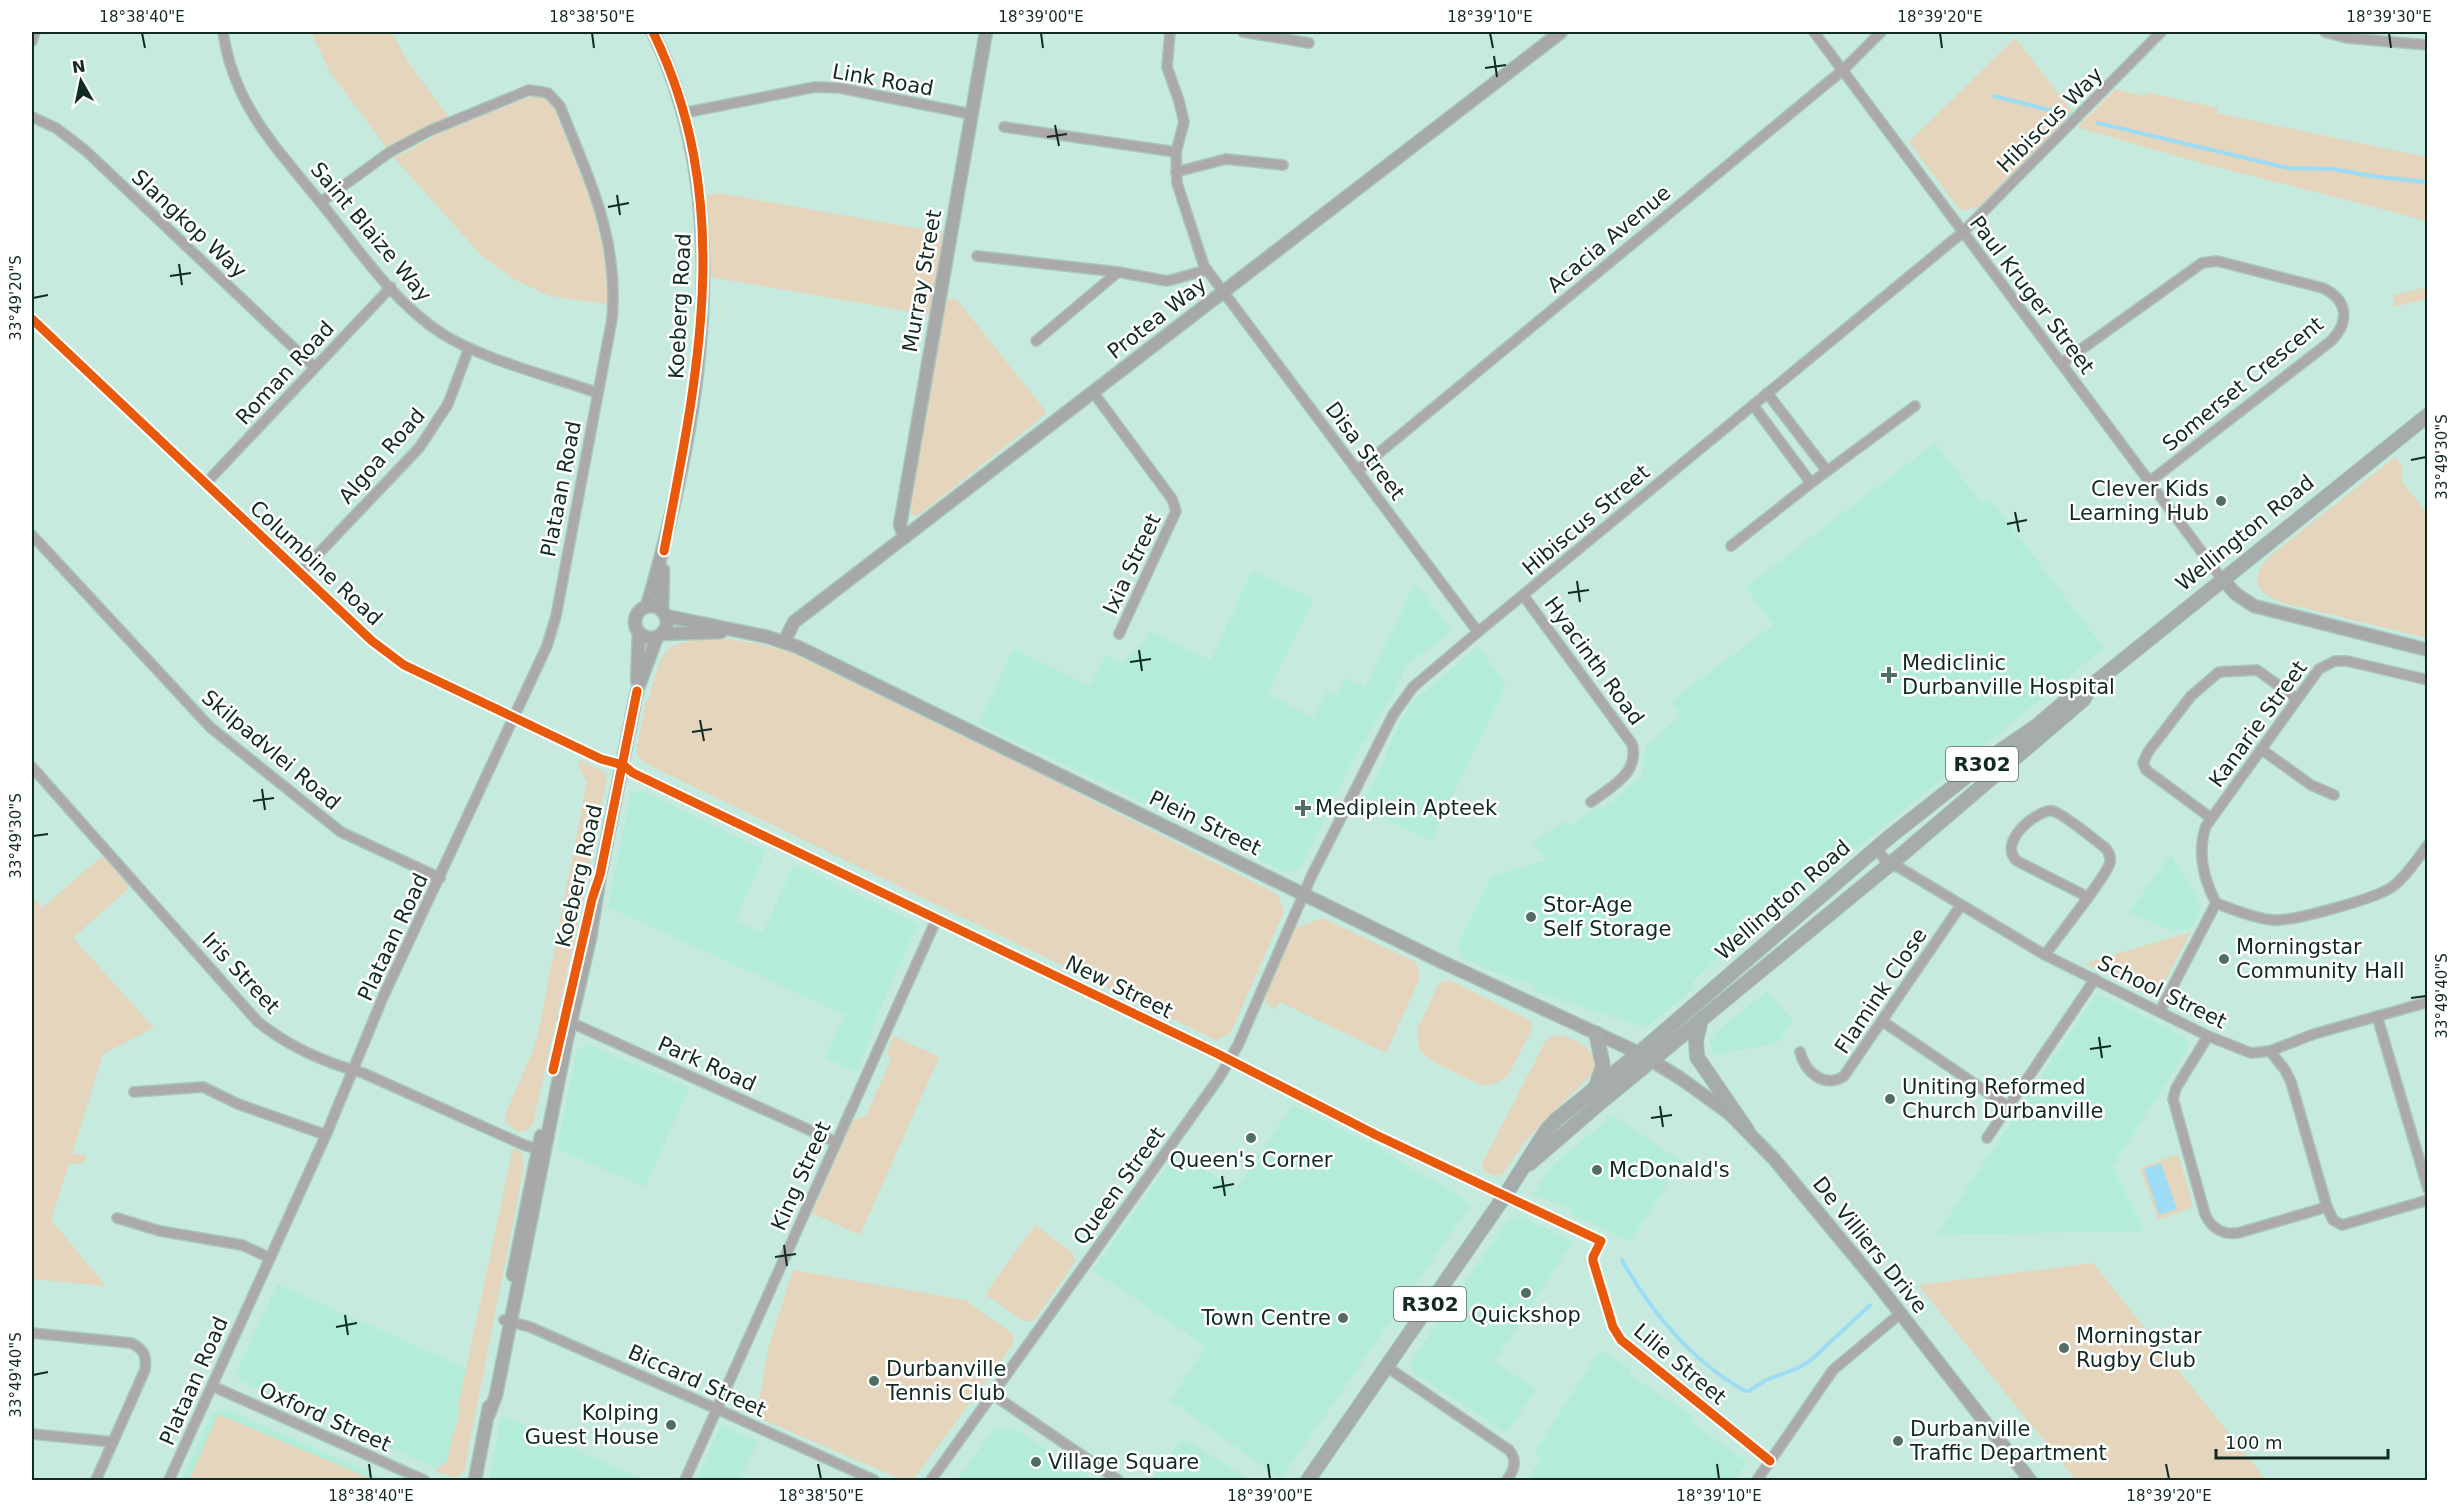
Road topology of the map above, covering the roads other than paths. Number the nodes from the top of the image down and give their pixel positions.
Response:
1 (35, 32) edge
2 (224, 32) edge
3 (652, 32) edge
4 (986, 32) edge
5 (1170, 32) edge
6 (1243, 32) edge
7 (1561, 32) edge
8 (1814, 32) edge
9 (1881, 32) edge
10 (2161, 32) edge
11 (2325, 32) edge
12 (32, 41) edge
13 (1309, 43) dead end
14 (2427, 45) edge
15 (1843, 70) junction
16 (682, 113) junction
17 (971, 114) junction
18 (32, 117) edge
19 (1004, 128) dead end
20 (1176, 152) junction
21 (1283, 165) dead end
22 (1176, 172) junction
23 (321, 202) junction
24 (1963, 232) junction
25 (977, 256) dead end
26 (1208, 270) junction
27 (1118, 272) junction
28 (391, 287) junction
29 (1223, 291) junction
30 (32, 319) edge
31 (1036, 341) dead end
32 (469, 348) junction
33 (2062, 363) junction
34 (314, 367) junction
35 (1093, 392) junction
36 (597, 393) junction
37 (1767, 393) junction
38 (1753, 405) junction
39 (1915, 406) dead end
40 (2427, 415) edge
41 (1357, 471) junction
42 (1827, 471) junction
43 (2149, 482) junction
44 (206, 483) junction
45 (1811, 483) junction
46 (32, 535) edge
47 (905, 537) junction
48 (1731, 546) dead end
49 (664, 551) junction
50 (300, 573) junction
51 (2222, 579) junction
52 (1522, 595) junction
53 (647, 606) junction
54 (664, 613) junction
55 (1478, 632) junction
56 (639, 633) junction
57 (752, 633) junction
58 (1119, 634) dead end
59 (659, 635) junction
60 (784, 642) junction
61 (2427, 650) edge
62 (2427, 680) edge
63 (2091, 686) junction
64 (637, 690) junction
65 (2297, 699) junction
66 (513, 718) junction
67 (2261, 749) junction
68 (623, 765) junction
69 (32, 767) edge
70 (2334, 795) dead end
71 (1591, 802) dead end
72 (2211, 818) junction
73 (1882, 844) junction
74 (2427, 847) edge
75 (1896, 863) junction
76 (440, 878) junction
77 (1304, 893) junction
78 (2088, 897) junction
79 (2216, 903) junction
80 (1961, 905) junction
81 (936, 918) junction
82 (2045, 955) junction
83 (2095, 979) junction
84 (2427, 1002) edge
85 (2160, 1011) junction
86 (2377, 1016) junction
87 (1701, 1020) junction
88 (567, 1021) junction
89 (1882, 1021) junction
90 (1596, 1033) junction
91 (2208, 1036) junction
92 (2270, 1051) junction
93 (1800, 1052) dead end
94 (1639, 1053) junction
95 (1229, 1060) junction
96 (1652, 1060) junction
97 (354, 1071) junction
98 (1595, 1088) junction
99 (134, 1092) dead end
100 (2009, 1107) junction
101 (1747, 1130) junction
102 (326, 1136) junction
103 (1987, 1138) dead end
104 (836, 1142) junction
105 (542, 1150) junction
106 (1524, 1168) junction
107 (2427, 1189) edge
108 (1506, 1194) junction
109 (2427, 1200) edge
110 (2327, 1207) junction
111 (117, 1218) dead end
112 (1601, 1240) joint
113 (270, 1258) junction
114 (1901, 1313) junction
115 (508, 1321) junction
116 (32, 1333) edge
117 (1387, 1367) junction
118 (212, 1386) junction
119 (992, 1394) junction
120 (717, 1409) junction
121 (32, 1434) edge
122 (113, 1442) junction
123 (1770, 1461) junction
124 (96, 1480) edge
125 (169, 1480) edge
126 (424, 1480) edge
127 (475, 1480) edge
128 (685, 1480) edge
129 (874, 1480) edge
130 (932, 1480) edge
131 (1118, 1480) edge
132 (1308, 1480) edge
133 (1507, 1480) edge
134 (1757, 1480) edge
135 (2030, 1480) edge

1 - 12 street
2 - 23 street, Saint Blaize Way
3 - 16 street, Koeberg Road
4 - 17 street, Murray Street
5 - 20 street, Disa Street
6 - 13 street
7 - 29 street, Protea Way
8 - 15 street, Paul Kruger Street
9 - 15 street, Acacia Avenue
10 - 24 street, Hibiscus Way
11 - 14 street
15 - 24 street, Paul Kruger Street
15 - 41 street, Acacia Avenue
16 - 17 street, Link Road
16 - 49 street, Koeberg Road
17 - 47 street, Murray Street
18 - 34 street, Slangkop Way
19 - 20 street
20 - 22 street, Disa Street
21 - 22 street
22 - 26 street, Disa Street
23 - 28 street, Saint Blaize Way
23 - 36 street, Plataan Road
24 - 33 street, Paul Kruger Street
24 - 37 street, Hibiscus Street
25 - 27 street
26 - 27 street
26 - 29 street, Disa Street
27 - 31 street
28 - 32 street, Saint Blaize Way
28 - 34 street, Roman Road
29 - 35 street, Protea Way
29 - 41 street, Disa Street
30 - 44 street, Columbine Road
32 - 36 street, Saint Blaize Way
32 - 50 street, Algoa Road
33 - 43 street, Paul Kruger Street
33 - 43 street, Somerset Crescent
34 - 44 street, Roman Road
35 - 47 street, Protea Way
35 - 58 street, Ixia Street
36 - 66 street, Plataan Road
37 - 38 street, Hibiscus Street
37 - 42 street
38 - 45 street
38 - 52 street, Hibiscus Street
39 - 42 street
40 - 51 main road, Wellington Road / R302
41 - 55 street, Disa Street
42 - 45 street
43 - 51 street, Paul Kruger Street
44 - 50 street, Columbine Road
45 - 48 street
46 - 76 street, Skilpadvlei Road
47 - 60 street, Protea Way
49 - 53 street, Koeberg Road
49 - 54 street, Koeberg Road
50 - 66 street, Columbine Road
51 - 61 street
51 - 63 main road, Wellington Road / R302
52 - 55 street, Hibiscus Street
52 - 71 street, Hyacinth Road
53 - 54 street
53 - 56 street
54 - 57 street, Plein Street
54 - 59 street
55 - 77 street, Hibiscus Street
56 - 59 street
56 - 64 street, Koeberg Road
57 - 59 street, Plein Street
57 - 60 street, Plein Street
59 - 64 street, Koeberg Road
60 - 77 street, Plein Street
62 - 65 street, Kanarie Street
63 - 73 main road, Wellington Road / R302
63 - 75 main road, Wellington Road / R302
64 - 68 street, Koeberg Road
65 - 67 street, Kanarie Street
65 - 72 street
66 - 68 street, Columbine Road
66 - 76 street, Plataan Road
67 - 70 street
67 - 72 street, Kanarie Street
68 - 81 street, New Street
68 - 88 street, Koeberg Road
69 - 97 street, Iris Street
72 - 79 street, Kanarie Street
73 - 75 street, School Street
73 - 75 street, School Street
73 - 94 main road, Wellington Road / R302
74 - 79 street
75 - 80 street, School Street
75 - 87 main road, Wellington Road / R302
76 - 97 street, Plataan Road
77 - 90 street, Plein Street
77 - 95 street, Queen Street
78 - 78 street
78 - 82 street
79 - 85 street
80 - 82 street, School Street
80 - 89 street, Flamink Close
81 - 95 street, New Street
81 - 104 street, King Street
82 - 83 street, School Street
83 - 85 street, School Street
83 - 100 street
84 - 86 street, School Street
85 - 91 street, School Street
86 - 92 street, School Street
86 - 107 street
87 - 96 main road, Wellington Road / R302
87 - 101 main road
88 - 104 street, Park Road
88 - 105 street, Koeberg Road
89 - 93 street, Flamink Close
89 - 100 street
90 - 94 street, Plein Street
90 - 98 main road
91 - 92 street, School Street
91 - 110 street
92 - 110 street
94 - 96 street, Plein Street
94 - 98 main road, Wellington Road / R302
95 - 108 street, New Street
95 - 119 street, Queen Street
96 - 101 street, De Villiers Drive
96 - 106 main road, Wellington Road / R302
97 - 102 street, Plataan Road
97 - 105 street, Iris Street
98 - 106 main road, Wellington Road / R302
99 - 102 street
100 - 103 street
101 - 114 street, De Villiers Drive
102 - 113 street, Plataan Road
104 - 120 street, King Street
105 - 115 street, Koeberg Road
106 - 108 main road, Wellington Road / R302
108 - 112 street, New Street
108 - 117 main road, Wellington Road / R302
109 - 110 street
111 - 113 street
112 - 123 street, Lilie Street
113 - 118 street, Plataan Road
114 - 123 street
114 - 135 street, De Villiers Drive
115 - 120 street, Biccard Street
115 - 127 street, Koeberg Road
116 - 122 street
117 - 132 main road, Wellington Road / R302
117 - 133 street
118 - 125 street, Plataan Road
118 - 126 street, Oxford Street
119 - 130 street, Queen Street
119 - 131 street
120 - 128 street, King Street
120 - 129 street, Biccard Street
121 - 122 street
122 - 124 street
123 - 134 street

